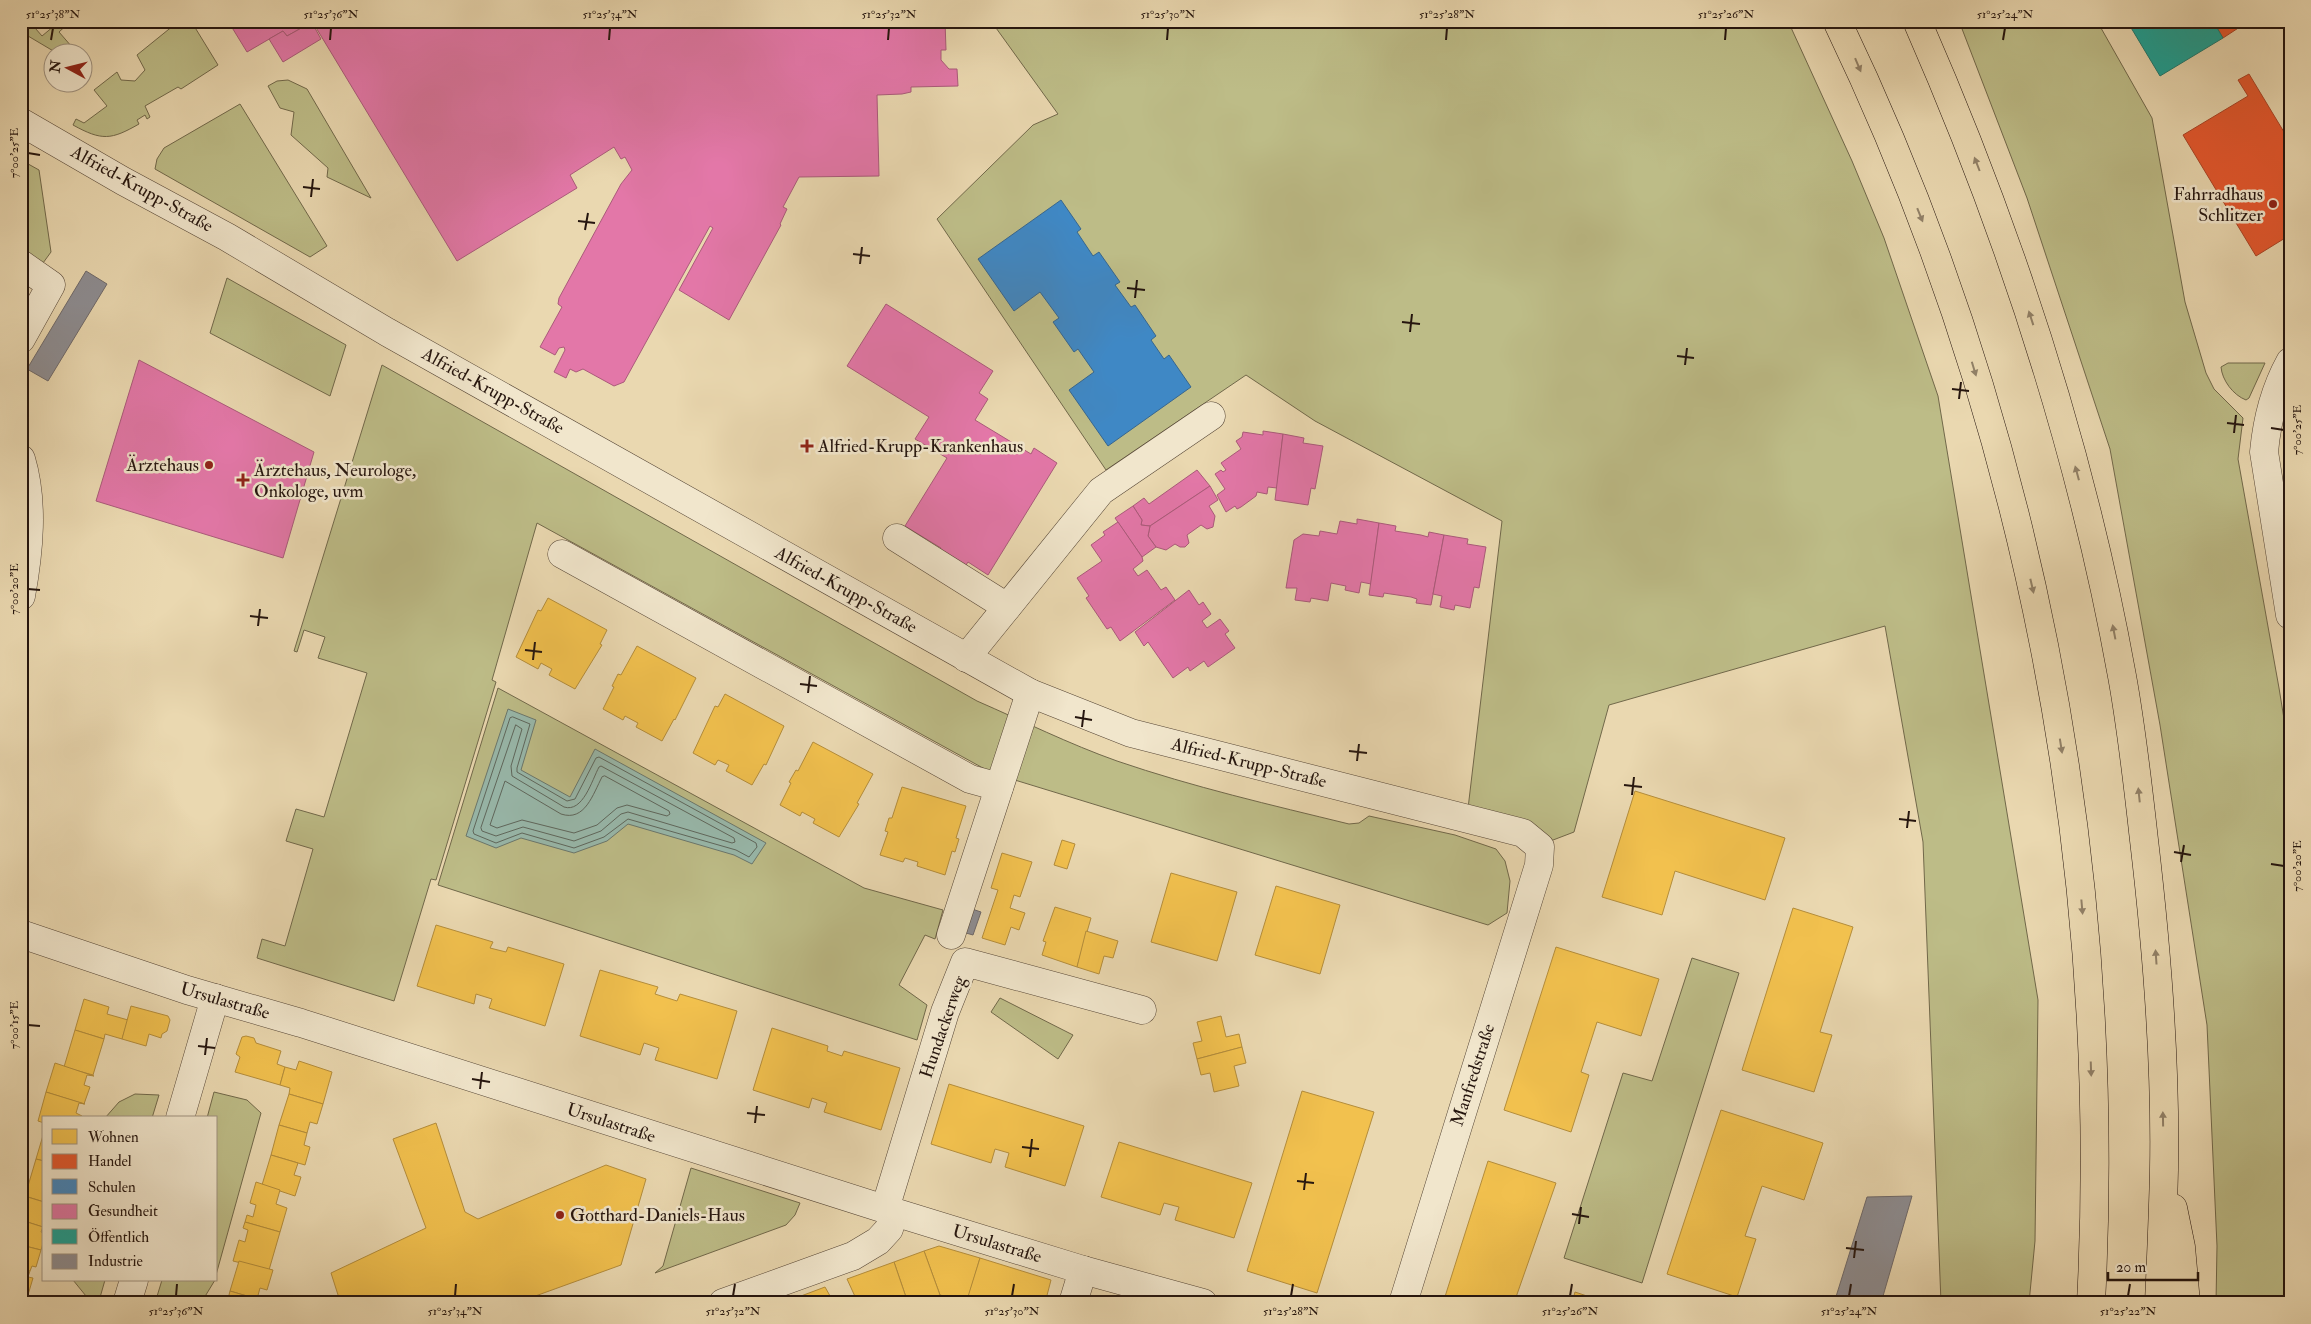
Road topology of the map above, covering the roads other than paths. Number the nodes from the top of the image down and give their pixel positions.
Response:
1 (1837, 21) edge
2 (1917, 21) edge
3 (21, 122) edge
4 (21, 264) edge
5 (21, 339) edge
6 (2290, 362) edge
7 (1211, 416) dead end
8 (21, 459) edge
9 (897, 538) dead end
10 (562, 554) dead end
11 (21, 596) edge
12 (1007, 607) junction
13 (2290, 615) edge
14 (966, 658) junction
15 (1030, 693) junction
16 (999, 787) junction
17 (1540, 847) joint
18 (21, 934) edge
19 (951, 935) dead end
20 (215, 998) junction
21 (1142, 1010) dead end
22 (181, 1116) edge
23 (2164, 1168) junction
24 (889, 1211) junction
25 (1083, 1270) junction
26 (133, 1282) edge
27 (127, 1303) edge
28 (723, 1303) edge
29 (1073, 1303) edge
30 (1203, 1303) edge
31 (1403, 1303) edge
32 (2091, 1303) edge
33 (2159, 1303) edge
34 (2186, 1303) edge

1 -> 32 highway
23 -> 2 highway
3 - 14 street, Alfried-Krupp-Straße
4 - 5 street
6 - 13 street
7 - 12 street
8 - 11 street
9 - 12 street
10 - 16 street
12 - 14 street
14 - 15 street, Alfried-Krupp-Straße
15 - 16 street
15 - 17 street, Alfried-Krupp-Straße
16 - 19 street
17 - 31 street, Manfredstraße
18 - 20 street, Ursulastraße
20 - 22 street
20 - 24 street, Ursulastraße
21 - 24 street, Hundackerweg
23 - 33 highway
23 - 34 highway
24 - 25 street, Ursulastraße
24 - 28 street
25 - 29 street
25 - 30 street, Ursulastraße
26 - 27 street

